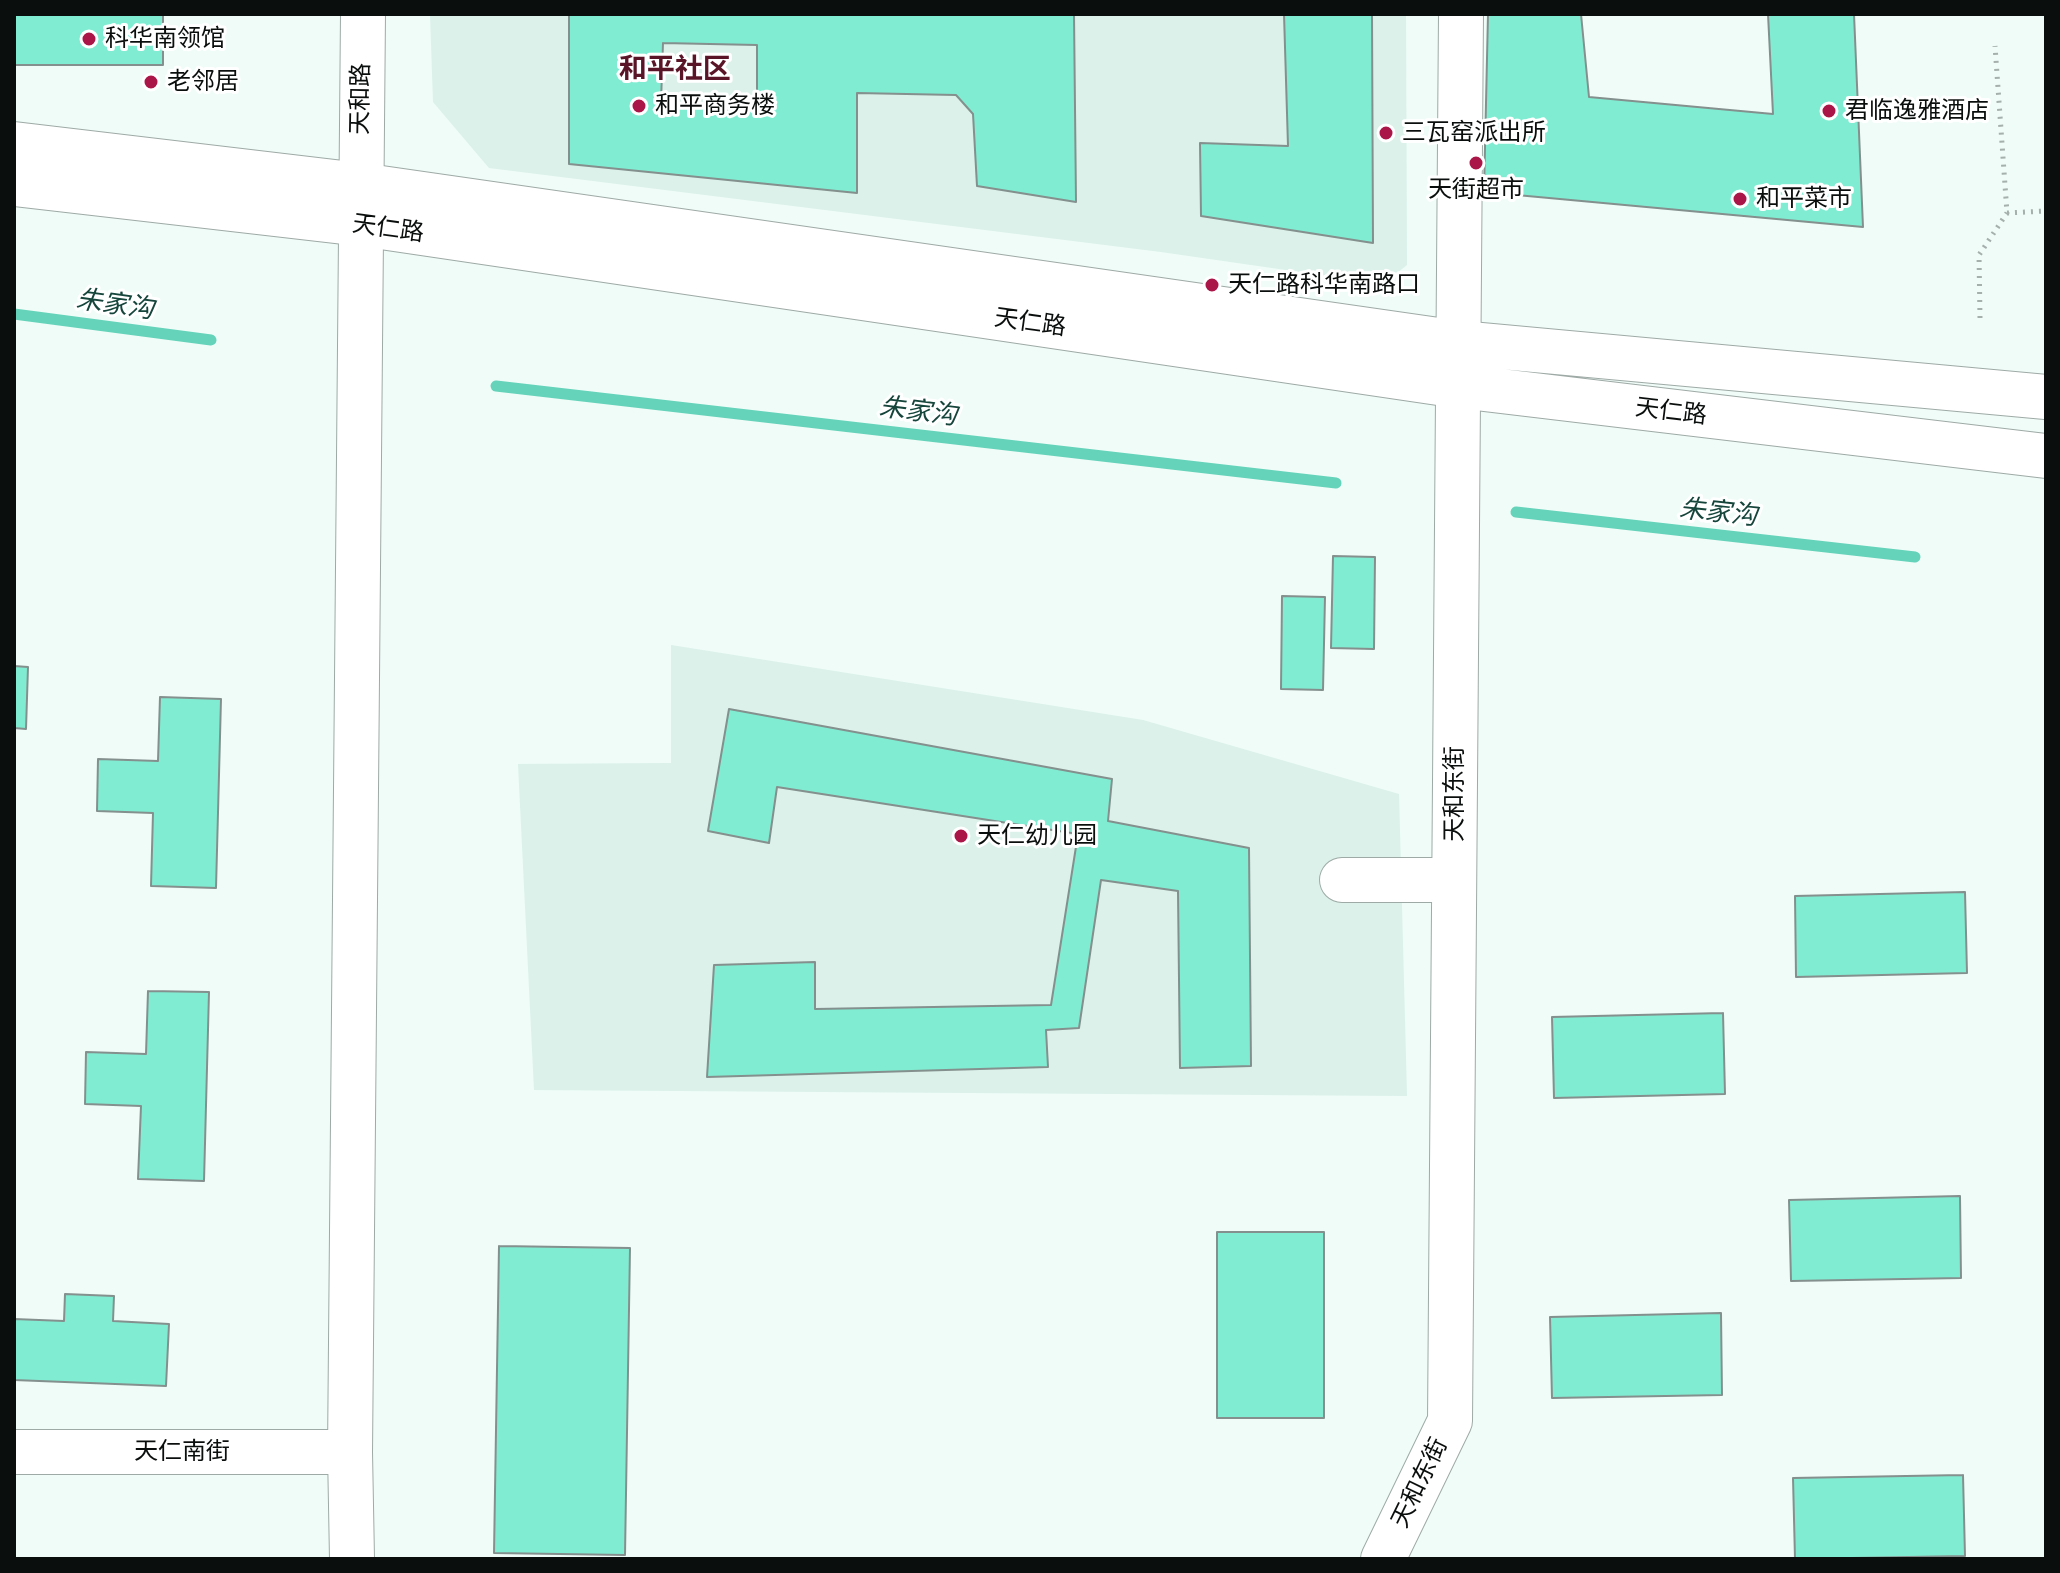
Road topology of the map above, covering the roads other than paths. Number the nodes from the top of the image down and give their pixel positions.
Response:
1 (363, 14) edge
2 (1461, 14) edge
3 (14, 144) edge
4 (14, 184) edge
5 (360, 205) junction
6 (1459, 343) junction
7 (1459, 386) junction
8 (2046, 397) edge
9 (2046, 456) edge
10 (1342, 880) dead end
11 (1454, 880) junction
12 (14, 1452) edge
13 (350, 1452) junction
14 (352, 1559) edge
15 (1383, 1559) edge

1 - 5 main road, 天和路
2 - 6 main road, 天和东街
3 - 5 main road, 天仁路
4 - 5 main road, 天仁路
5 - 6 main road, 天仁路
5 - 7 main road, 天仁路
5 - 13 main road, 天和路
6 - 7 main road, 天和东街
6 - 8 main road, 天仁路
7 - 9 main road, 天仁路
7 - 11 main road, 天和东街
10 - 11 main road
11 - 15 main road, 天和东街
12 - 13 main road, 天仁南街
13 - 14 main road, 天和路

